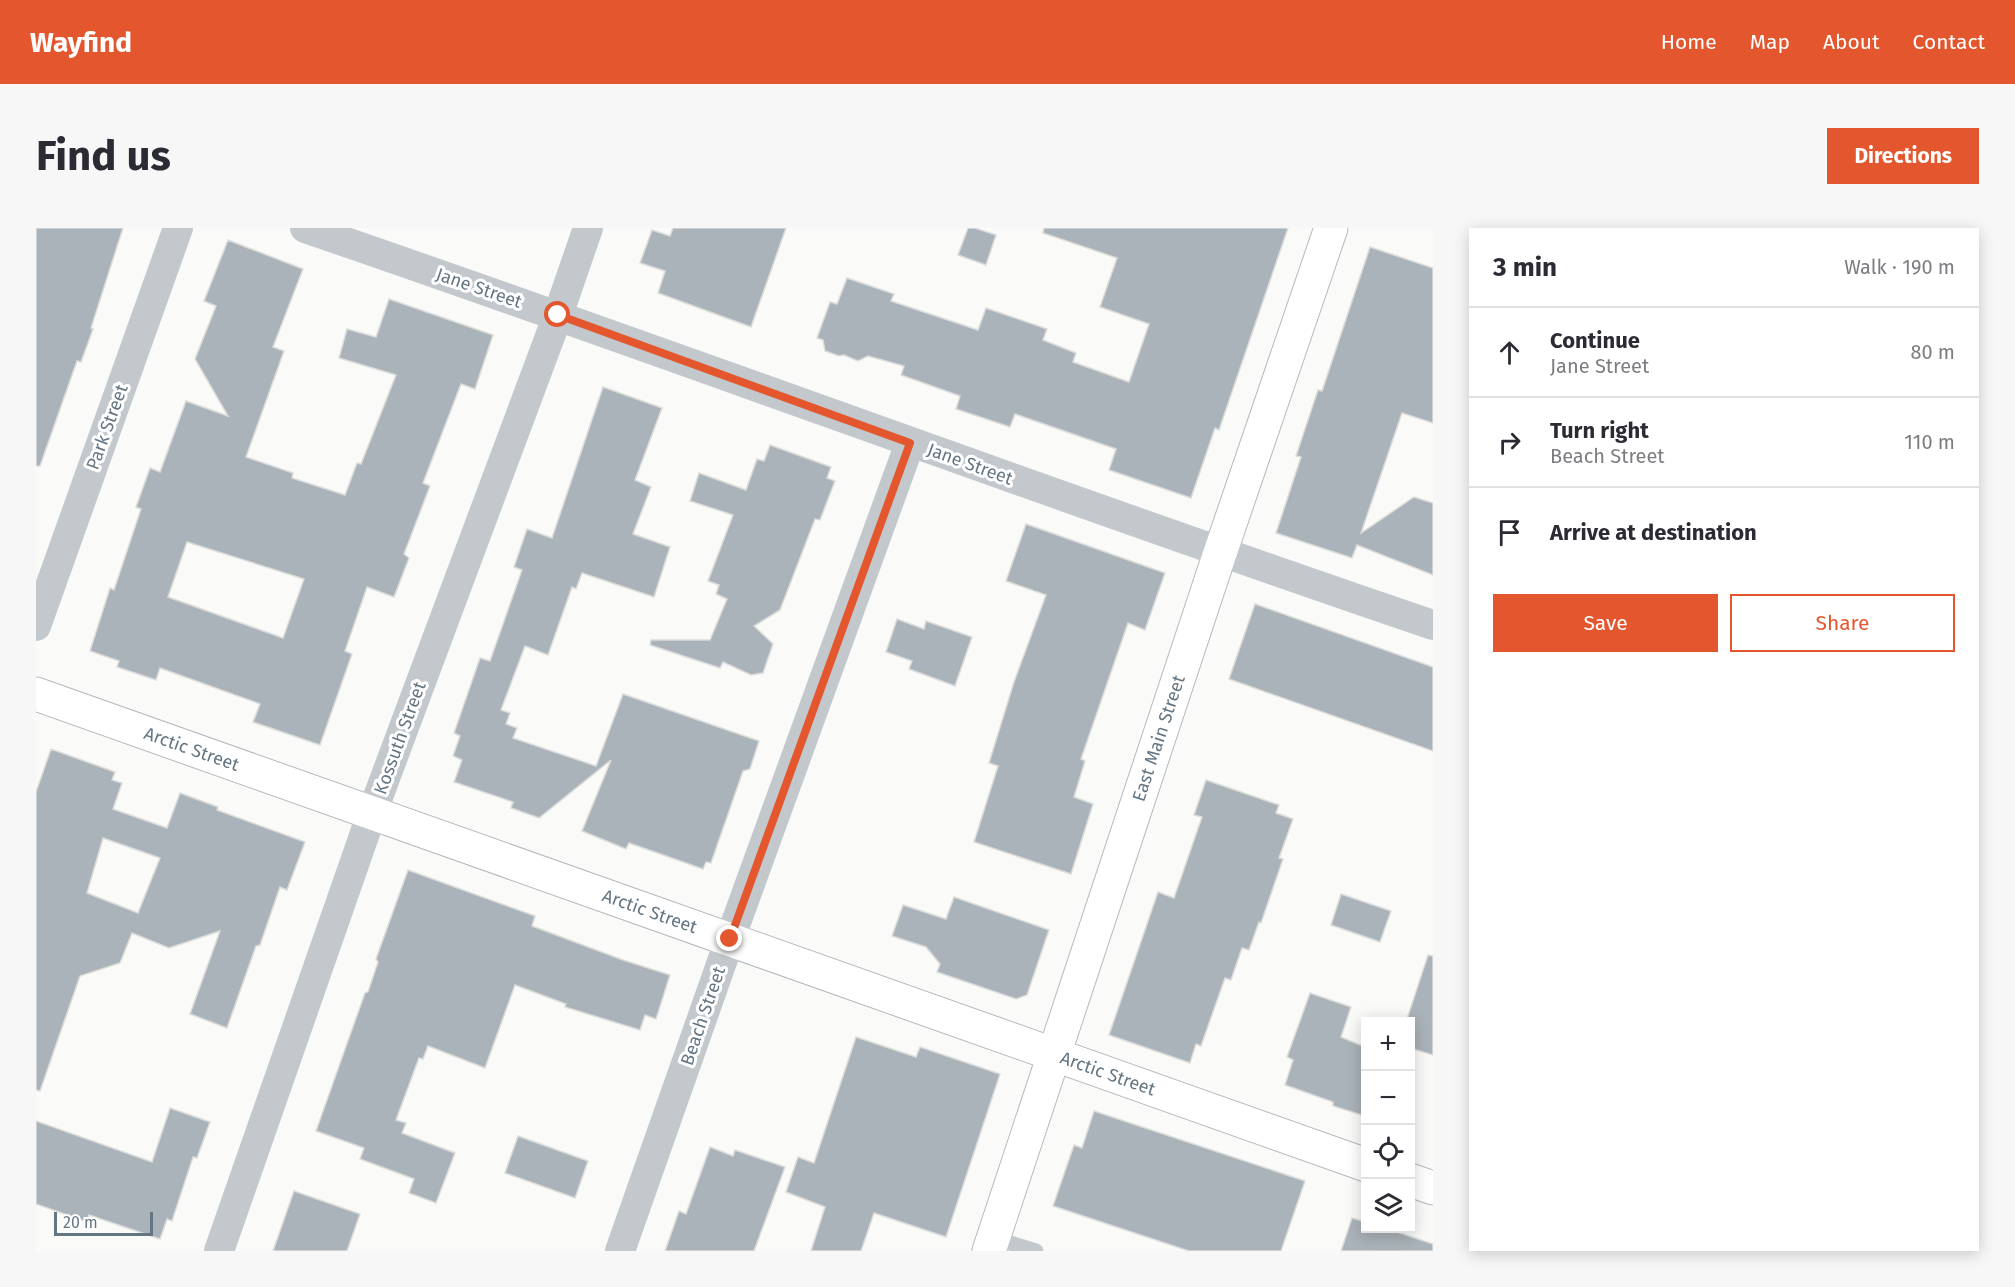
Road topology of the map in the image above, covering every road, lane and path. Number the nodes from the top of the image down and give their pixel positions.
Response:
1 (178, 228) edge
2 (305, 228) edge
3 (588, 228) edge
4 (1330, 228) edge
5 (558, 315) junction
6 (910, 443) junction
7 (1220, 553) junction
8 (1433, 625) edge
9 (36, 626) edge
10 (36, 694) edge
11 (372, 813) junction
12 (730, 939) junction
13 (1055, 1056) junction
14 (1361, 1164) edge
15 (1415, 1182) edge
16 (1433, 1188) edge
17 (992, 1245) edge
18 (219, 1251) edge
19 (620, 1251) edge
20 (1036, 1251) edge

1 - 9 street, Park Street
2 - 5 street, Jane Street
3 - 5 street, Kossuth Street
4 - 7 main road, East Main Street
5 - 6 street, Jane Street
5 - 11 street, Kossuth Street
6 - 7 street, Jane Street
6 - 12 street, Beach Street
7 - 8 street, Jane Street
7 - 13 main road, East Main Street
10 - 11 main road, Arctic Street
11 - 12 main road, Arctic Street
11 - 18 street, Kossuth Street
12 - 13 main road, Arctic Street
12 - 19 street, Beach Street
13 - 14 main road, Arctic Street
13 - 17 main road, East Main Street
15 - 16 main road
17 - 20 lane

